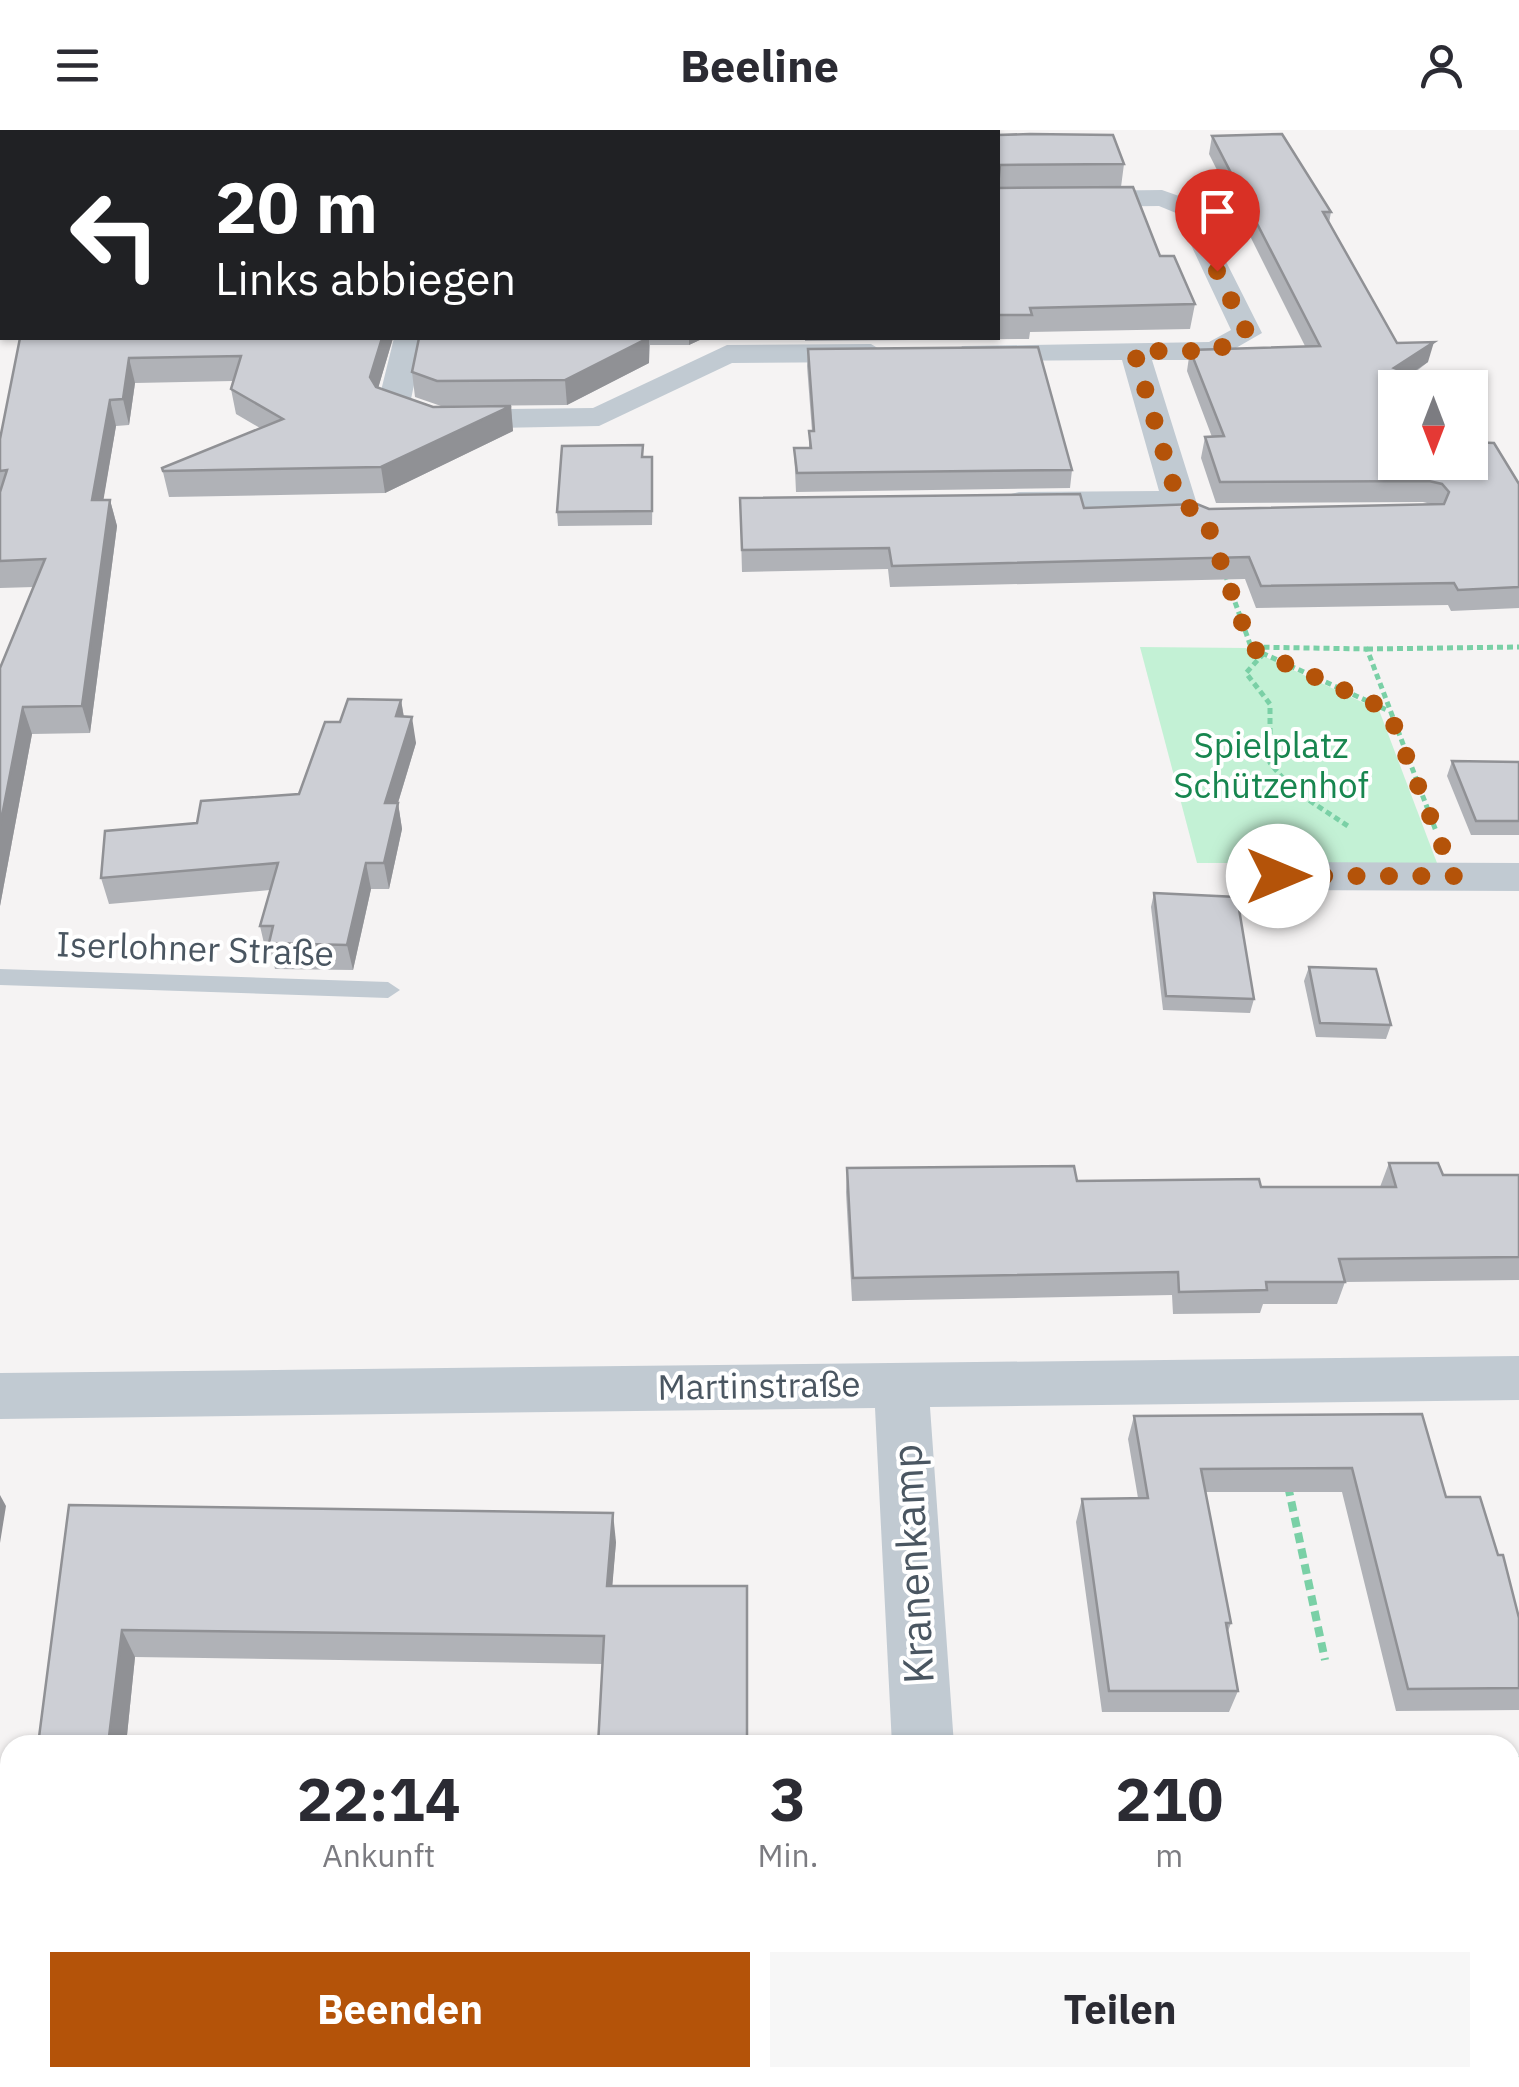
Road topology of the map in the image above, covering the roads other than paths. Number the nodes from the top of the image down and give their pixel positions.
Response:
1 (1000, 200) edge
2 (409, 340) edge
3 (1134, 351) junction
4 (894, 352) edge
5 (947, 352) edge
6 (989, 502) edge
7 (1278, 876) dead end
8 (1519, 876) edge
9 (0, 977) edge
10 (388, 990) dead end
11 (1519, 1378) edge
12 (901, 1383) junction
13 (0, 1396) edge
14 (921, 1735) edge

1 - 3 street
2 - 4 street
3 - 5 street
3 - 6 street
7 - 8 street
9 - 10 lane, Iserlohner Straße
11 - 12 street, Martinstraße
12 - 13 street, Martinstraße
12 - 14 street, Kranenkamp

